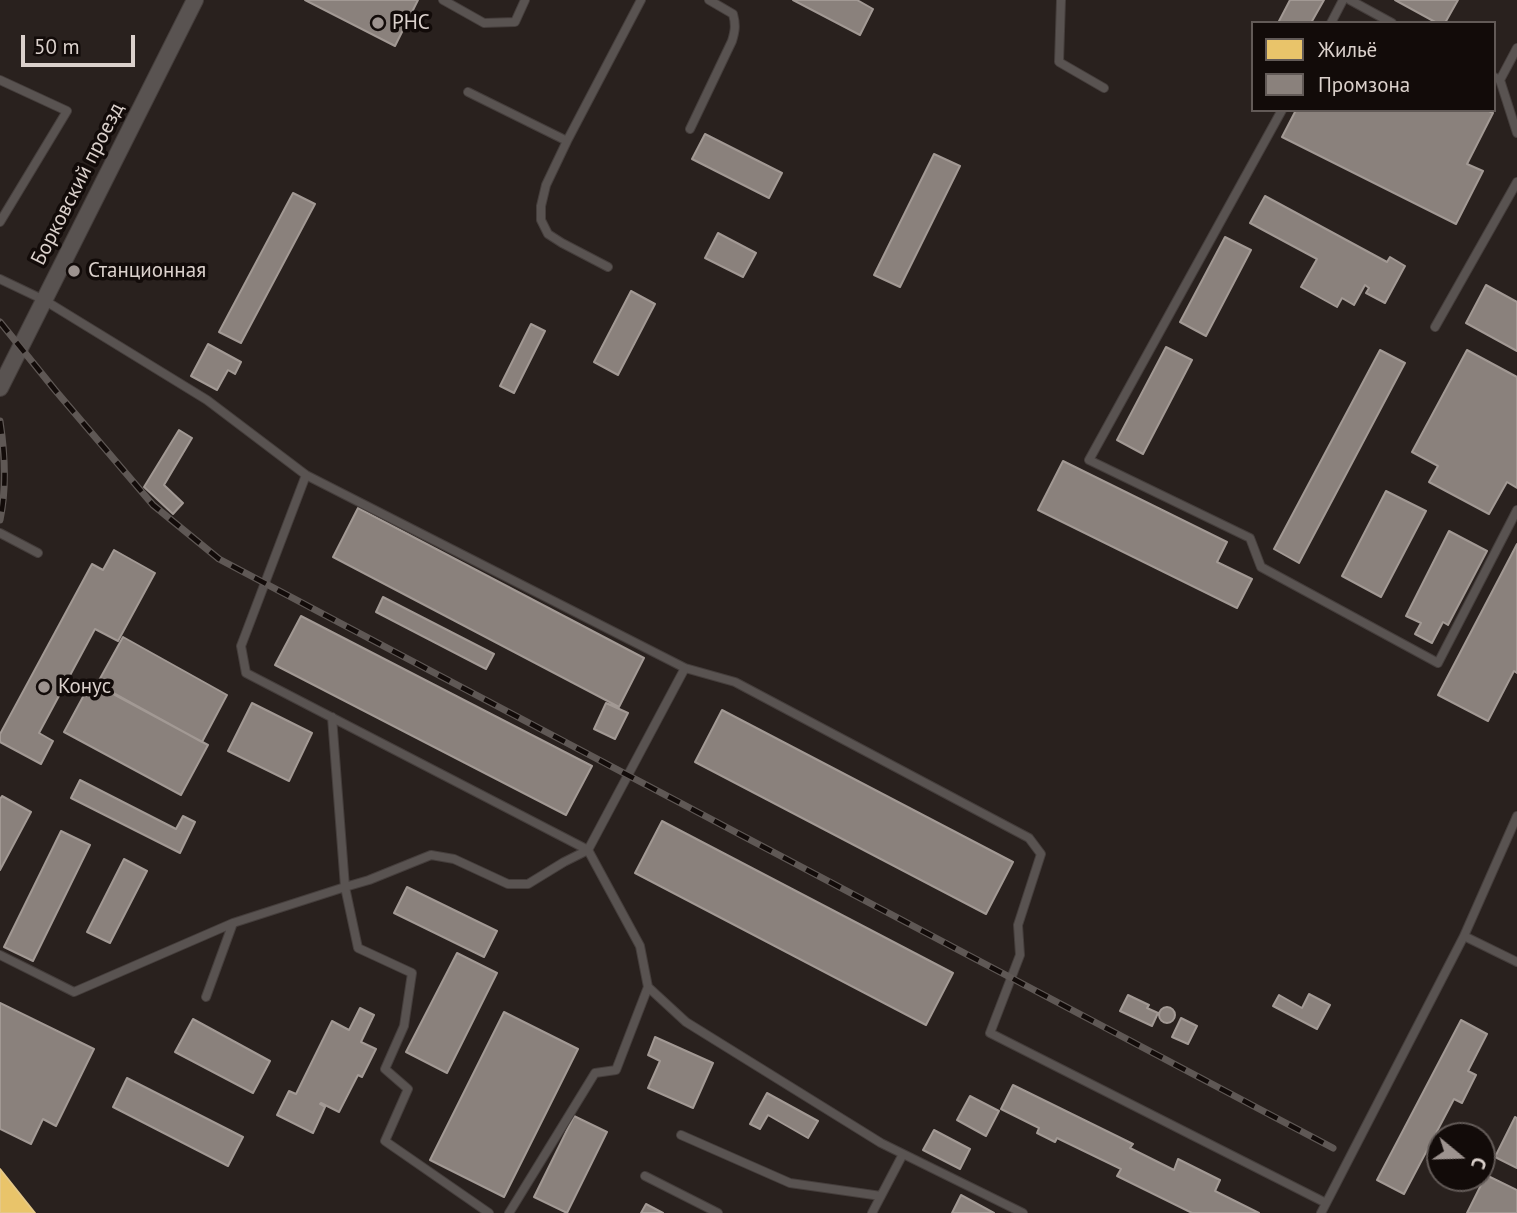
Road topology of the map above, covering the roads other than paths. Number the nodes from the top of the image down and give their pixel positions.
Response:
1 (195, 0) edge
2 (443, 0) edge
3 (525, 0) edge
4 (641, 0) edge
5 (709, 0) edge
6 (1061, 0) edge
7 (1343, 0) edge
8 (1350, 0) edge
9 (1332, 21) edge
10 (1388, 21) edge
11 (1517, 48) edge
12 (1497, 79) edge
13 (0, 80) edge
14 (1104, 88) dead end
15 (468, 92) dead end
16 (1281, 112) edge
17 (690, 129) dead end
18 (1517, 133) edge
19 (567, 141) junction
20 (1517, 182) edge
21 (0, 222) edge
22 (608, 267) dead end
23 (0, 279) edge
24 (44, 300) junction
25 (1435, 327) dead end
26 (0, 388) edge
27 (306, 475) junction
28 (1517, 510) edge
29 (0, 533) edge
30 (38, 553) dead end
31 (685, 668) junction
32 (332, 717) junction
33 (1517, 816) edge
34 (588, 850) junction
35 (345, 887) junction
36 (233, 923) junction
37 (1464, 936) junction
38 (0, 955) edge
39 (1517, 962) edge
40 (648, 987) junction
41 (206, 997) dead end
42 (681, 1135) dead end
43 (903, 1154) junction
44 (645, 1176) dead end
45 (881, 1196) junction
46 (1326, 1203) junction
47 (489, 1213) edge
48 (509, 1213) edge
49 (718, 1213) edge
50 (872, 1213) edge
51 (1023, 1213) edge
52 (1321, 1213) edge

1 - 24 street, Борковский проезд
2 - 3 lane
4 - 19 lane
5 - 17 lane
6 - 14 lane
7 - 9 lane
8 - 10 lane
11 - 12 lane
12 - 18 lane
13 - 21 lane
15 - 19 lane
16 - 28 lane
19 - 22 lane
20 - 25 lane
23 - 24 lane
24 - 26 street, Борковский проезд
24 - 27 lane
27 - 31 lane
27 - 32 lane
29 - 30 lane
31 - 34 lane
31 - 46 lane
32 - 34 lane
32 - 35 lane
33 - 37 lane
34 - 35 lane
34 - 40 lane
35 - 36 lane
35 - 47 lane
36 - 38 lane
36 - 41 lane
37 - 39 lane
37 - 46 lane
40 - 43 lane
40 - 48 lane
42 - 45 lane
43 - 45 lane
43 - 51 lane
44 - 49 lane
45 - 50 lane
46 - 52 lane

